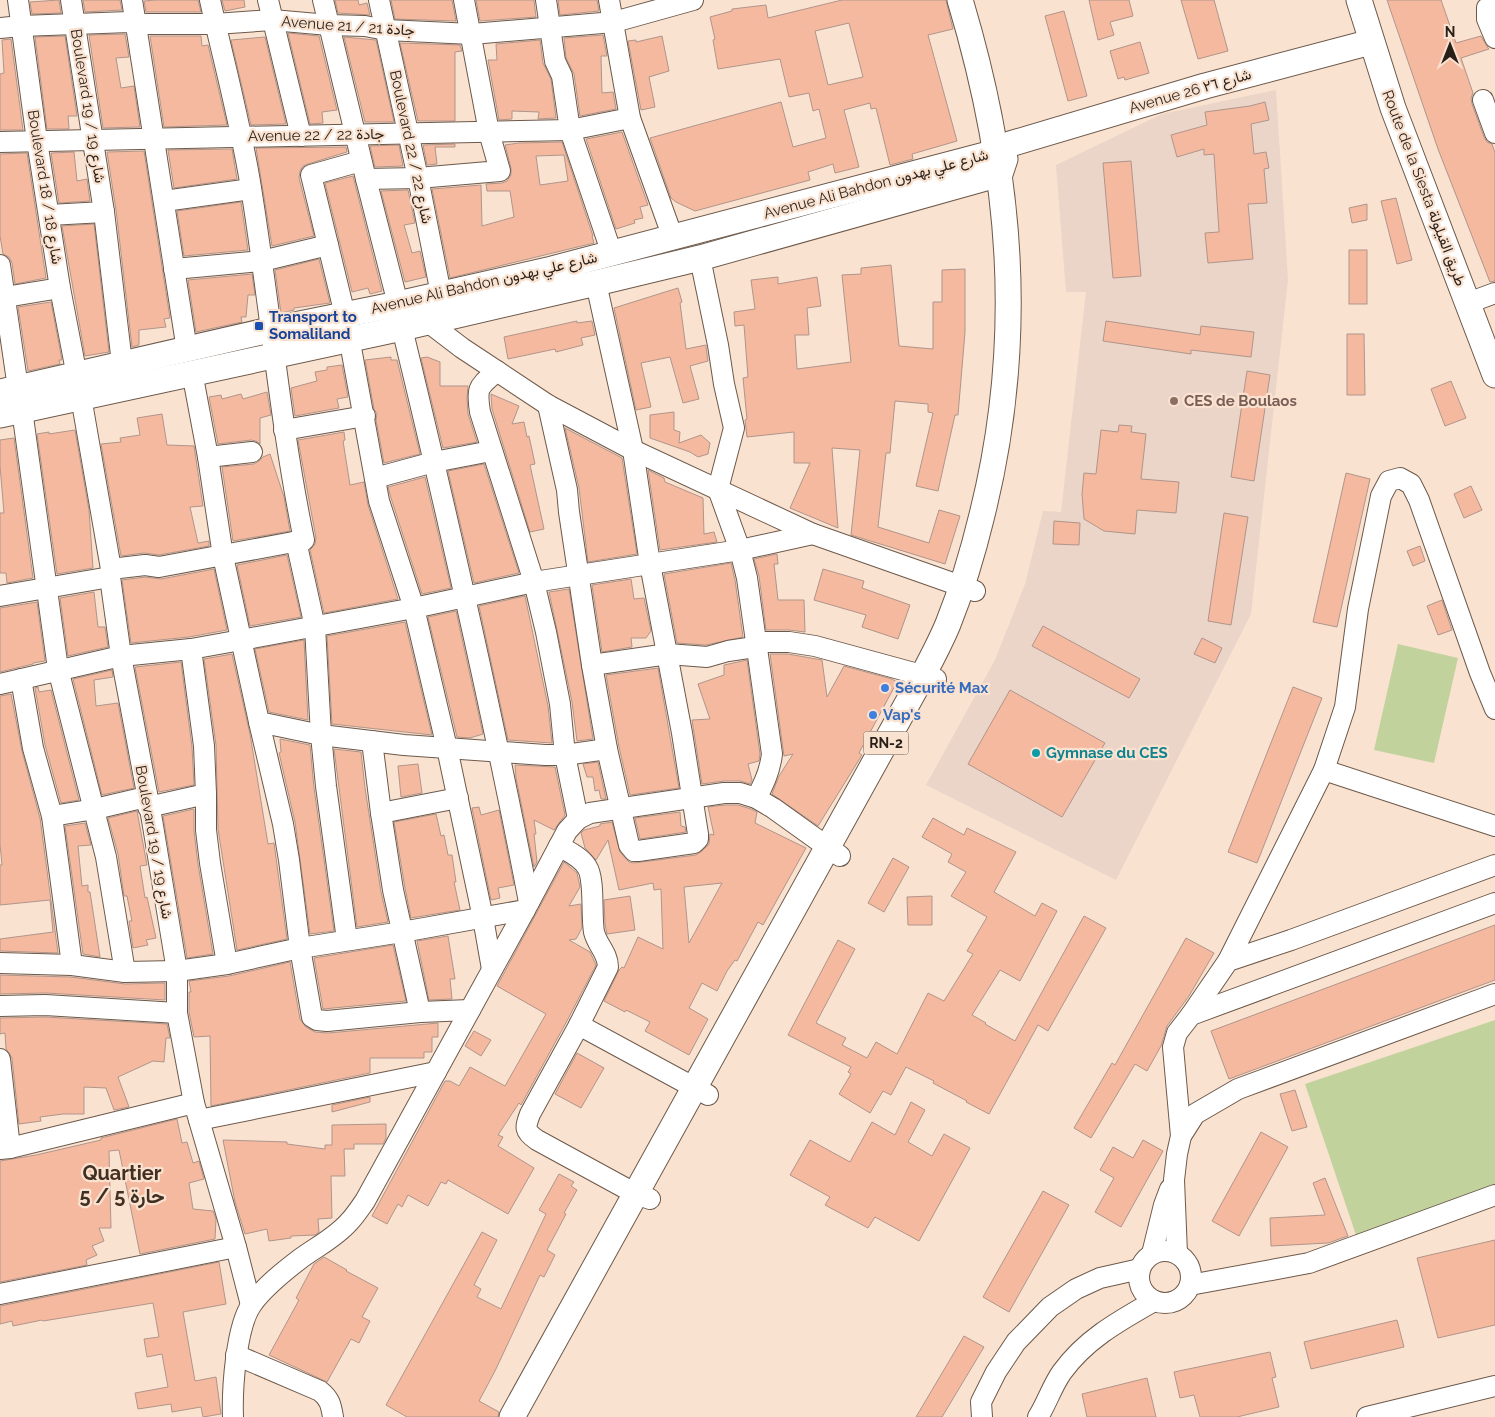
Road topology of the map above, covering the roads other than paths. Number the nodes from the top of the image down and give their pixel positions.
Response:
1 (18, 0) edge
2 (71, 0) edge
3 (132, 0) edge
4 (210, 0) edge
5 (268, 0) edge
6 (323, 0) edge
7 (379, 0) edge
8 (464, 0) edge
9 (546, 0) edge
10 (609, 0) edge
11 (693, 0) edge
12 (960, 0) edge
13 (976, 0) edge
14 (1359, 0) edge
15 (1489, 4) edge
16 (272, 20) junction
17 (614, 22) junction
18 (75, 24) junction
19 (136, 24) junction
20 (215, 24) junction
21 (329, 25) junction
22 (22, 26) junction
23 (550, 27) junction
24 (0, 28) edge
25 (386, 30) junction
26 (472, 34) junction
27 (1495, 38) edge
28 (1371, 42) junction
29 (1483, 100) dead end
30 (630, 118) junction
31 (570, 130) junction
32 (489, 132) junction
33 (409, 133) junction
34 (1495, 133) edge
35 (355, 135) junction
36 (301, 136) junction
37 (242, 137) junction
38 (153, 139) junction
39 (93, 140) junction
40 (37, 141) junction
41 (0, 142) edge
42 (1002, 157) junction
43 (364, 170) junction
44 (418, 178) junction
45 (251, 189) junction
46 (164, 201) junction
47 (104, 212) junction
48 (50, 216) junction
49 (673, 238) junction
50 (328, 245) junction
51 (612, 254) junction
52 (700, 258) junction
53 (262, 261) junction
54 (0, 265) edge
55 (174, 269) junction
56 (596, 283) junction
57 (60, 288) junction
58 (1495, 293) edge
59 (441, 294) junction
60 (2, 298) edge
61 (1468, 303) junction
62 (400, 316) junction
63 (428, 322) junction
64 (347, 327) junction
65 (270, 330) junction
66 (274, 354) junction
67 (190, 361) junction
68 (122, 363) junction
69 (497, 371) junction
70 (1495, 375) edge
71 (79, 386) junction
72 (10, 401) edge
73 (548, 405) junction
74 (364, 416) junction
75 (284, 430) junction
76 (633, 450) junction
77 (252, 452) dead end
78 (491, 452) junction
79 (208, 457) junction
80 (434, 462) junction
81 (375, 478) junction
82 (718, 489) junction
83 (813, 534) junction
84 (296, 541) junction
85 (740, 550) junction
86 (223, 556) junction
87 (650, 564) junction
88 (110, 573) junction
89 (579, 575) junction
90 (534, 582) junction
91 (46, 588) junction
92 (969, 589) junction
93 (0, 596) edge
94 (464, 597) junction
95 (414, 608) junction
96 (316, 627) junction
97 (242, 640) junction
98 (757, 642) junction
99 (191, 649) junction
100 (668, 654) junction
101 (121, 656) junction
102 (592, 665) junction
103 (58, 670) junction
104 (930, 677) junction
105 (21, 680) junction
106 (0, 684) edge
107 (1495, 709) edge
108 (259, 722) junction
109 (321, 735) junction
110 (372, 741) junction
111 (447, 748) junction
112 (607, 749) junction
113 (500, 751) junction
114 (565, 755) junction
115 (1324, 770) junction
116 (206, 794) junction
117 (458, 798) junction
118 (691, 798) junction
119 (756, 798) junction
120 (147, 802) junction
121 (620, 808) junction
122 (95, 809) junction
123 (381, 813) junction
124 (52, 816) junction
125 (578, 819) junction
126 (1495, 826) edge
127 (559, 846) junction
128 (834, 852) junction
129 (1495, 865) edge
130 (1495, 903) edge
131 (527, 906) junction
132 (483, 918) junction
133 (402, 932) junction
134 (347, 940) junction
135 (300, 948) junction
136 (1228, 961) junction
137 (0, 963) edge
138 (227, 964) junction
139 (72, 965) junction
140 (492, 969) junction
141 (177, 971) junction
142 (126, 972) junction
143 (1495, 994) edge
144 (0, 1006) edge
145 (470, 1010) junction
146 (420, 1012) junction
147 (177, 1013) junction
148 (1191, 1015) junction
149 (579, 1025) junction
150 (0, 1059) edge
151 (436, 1072) junction
152 (702, 1092) junction
153 (196, 1111) junction
154 (1181, 1136) junction
155 (5, 1149) edge
156 (1174, 1180) junction
157 (1495, 1195) edge
158 (643, 1197) junction
159 (236, 1247) junction
160 (1177, 1254) junction
161 (1146, 1261) junction
162 (1190, 1285) junction
163 (0, 1294) edge
164 (1154, 1302) junction
165 (251, 1306) junction
166 (236, 1356) junction
167 (1495, 1386) edge
168 (233, 1417) edge
169 (333, 1417) edge
170 (512, 1417) edge
171 (530, 1417) edge
172 (982, 1417) edge
173 (1038, 1417) edge
174 (1367, 1417) edge

1 - 22 street, Boulevard 18 / شارع 18
2 - 18 street, Boulevard 19 / شارع 19
3 - 19 street
4 - 20 street
5 - 16 street
6 - 21 street
7 - 25 street, Boulevard 22 / شارع 22
8 - 26 street
9 - 23 street
10 - 17 street
11 - 17 street, Avenue 21 / جادة 21
12 - 42 main road, RN-2
13 - 42 main road, RN-2
14 - 28 main road, Route de la Siesta طريق القيلولة
15 - 27 street
16 - 20 street, Avenue 21 / جادة 21
16 - 21 street, Avenue 21 / جادة 21
16 - 36 street
17 - 23 street, Avenue 21 / جادة 21
17 - 30 street
18 - 19 street, Avenue 21 / جادة 21
18 - 22 street, Avenue 21 / جادة 21
18 - 39 street, Boulevard 19 / شارع 19
19 - 20 street, Avenue 21 / جادة 21
19 - 38 street
20 - 37 street
21 - 25 street, Avenue 21 / جادة 21
21 - 35 street
22 - 24 street, Avenue 21 / جادة 21
22 - 40 street, Boulevard 18 / شارع 18
23 - 26 street, Avenue 21 / جادة 21
23 - 31 street
25 - 26 street, Avenue 21 / جادة 21
25 - 33 street, Boulevard 22 / شارع 22
26 - 32 street
28 - 42 main road, Avenue 26 شارع ٢٦
28 - 61 main road, Route de la Siesta طريق القيلولة
29 - 34 street
30 - 31 street, Avenue 22 / جادة 22
30 - 49 street
31 - 32 street, Avenue 22 / جادة 22
31 - 51 street
32 - 33 street, Avenue 22 / جادة 22
32 - 44 street
33 - 35 street, Avenue 22 / جادة 22
33 - 44 street, Boulevard 22 / شارع 22
35 - 36 street, Avenue 22 / جادة 22
35 - 43 street
36 - 37 street, Avenue 22 / جادة 22
37 - 38 street, Avenue 22 / جادة 22
37 - 45 street
38 - 39 street, Avenue 22 / جادة 22
38 - 46 street
39 - 40 street, Avenue 22 / جادة 22
39 - 47 street, Boulevard 19 / شارع 19
40 - 41 street, Avenue 22 / جادة 22
40 - 48 street, Boulevard 18 / شارع 18
42 - 49 main road, Avenue Ali Bahdon شارع علي بهدون
42 - 52 main road, Avenue Ali Bahdon شارع علي بهدون
42 - 92 main road, RN-2
43 - 44 street
43 - 50 street
43 - 62 street
44 - 59 street, Boulevard 22 / شارع 22
45 - 46 street
45 - 53 street
46 - 55 street
47 - 48 street
47 - 68 street, Boulevard 19 / شارع 19
48 - 57 street, Boulevard 18 / شارع 18
49 - 51 main road, Avenue Ali Bahdon شارع علي بهدون
50 - 53 street
50 - 64 street
51 - 59 main road, Avenue Ali Bahdon شارع علي بهدون
52 - 56 main road, Avenue Ali Bahdon شارع علي بهدون
52 - 82 street
53 - 55 street
53 - 65 street
54 - 60 street
55 - 67 street
56 - 63 main road, Avenue Ali Bahdon شارع علي بهدون
56 - 76 street
57 - 60 street
57 - 71 street, Boulevard 18 / شارع 18
58 - 61 street
59 - 62 main road, Avenue Ali Bahdon شارع علي بهدون
60 - 72 street
61 - 70 main road, Route de la Siesta طريق القيلولة
62 - 63 main road, Avenue Ali Bahdon شارع علي بهدون
62 - 64 main road, Avenue Ali Bahdon شارع علي بهدون
62 - 80 street
63 - 69 street
64 - 65 main road, Avenue Ali Bahdon شارع علي بهدون
64 - 66 main road, Avenue Ali Bahdon شارع علي بهدون
64 - 74 street
65 - 66 street
65 - 67 main road, Avenue Ali Bahdon شارع علي بهدون
66 - 67 main road, Avenue Ali Bahdon شارع علي بهدون
66 - 75 street
67 - 68 main road, Avenue Ali Bahdon شارع علي بهدون
67 - 71 main road, Avenue Ali Bahdon شارع علي بهدون
67 - 79 street
68 - 71 main road, Avenue Ali Bahdon شارع علي بهدون
69 - 73 street
69 - 78 street
71 - 72 main road, Avenue Ali Bahdon شارع علي بهدون
71 - 88 street, Boulevard 19 / شارع 19
72 - 91 street
73 - 76 street
73 - 89 street
74 - 75 street
74 - 81 street
75 - 84 street
76 - 82 street
76 - 87 street
77 - 79 street
78 - 80 street
78 - 90 street
79 - 86 street
80 - 81 street
80 - 94 street
81 - 95 street
82 - 83 street
82 - 85 street
83 - 85 street
83 - 92 street
84 - 86 street
84 - 96 street
85 - 87 street
85 - 98 street
86 - 88 street
86 - 97 street
87 - 89 street
87 - 100 street
88 - 91 street
88 - 101 street, Boulevard 19 / شارع 19
89 - 90 street
89 - 102 street
90 - 94 street
90 - 114 street
91 - 93 street
91 - 103 street
92 - 104 main road, RN-2
94 - 95 street
94 - 113 street
95 - 96 street
95 - 111 street
96 - 97 street
96 - 109 street
97 - 99 street
97 - 108 street
98 - 100 street
98 - 104 street
98 - 119 street
99 - 101 street
99 - 116 street
100 - 102 street
100 - 118 street
101 - 103 street
101 - 120 street, Boulevard 19 / شارع 19
102 - 112 street
103 - 105 street
103 - 122 street
104 - 128 main road, RN-2
105 - 106 street
105 - 124 street
107 - 115 street
108 - 109 street
108 - 135 street
109 - 110 street
109 - 134 street
110 - 111 street
110 - 123 street
111 - 113 street
111 - 117 street
112 - 114 street
112 - 121 street
113 - 114 street
113 - 131 street
114 - 125 street
115 - 126 street
115 - 136 street
116 - 120 street
116 - 138 street
117 - 123 street
117 - 132 street
118 - 119 street
118 - 121 street
118 - 121 street
119 - 128 street
120 - 122 street
120 - 141 street, Boulevard 19 / شارع 19
121 - 125 street
122 - 124 street
122 - 142 street
123 - 133 street
124 - 139 street
125 - 127 street
127 - 131 street
127 - 149 street
128 - 152 main road, RN-2
129 - 136 street
130 - 148 street
131 - 132 street
131 - 140 street
132 - 133 street
132 - 140 street
133 - 134 street
133 - 146 street
134 - 135 street
135 - 138 street
135 - 146 street
136 - 148 street
137 - 139 street
138 - 141 street
139 - 142 street
140 - 145 street
141 - 142 street
141 - 147 street, Boulevard 19 / شارع 19
143 - 154 street
144 - 147 street
145 - 146 street
145 - 151 street
147 - 153 street, Boulevard 19 / شارع 19
148 - 154 street
149 - 152 street
149 - 158 street
150 - 155 street
151 - 153 street
151 - 165 street
152 - 158 main road, RN-2
153 - 155 street
153 - 159 street, Boulevard 19 / شارع 19
154 - 156 street
156 - 160 street
156 - 161 street
157 - 162 street
158 - 170 main road, RN-2
158 - 171 main road, RN-2
159 - 163 street
159 - 165 street, Boulevard 19 / شارع 19
160 - 161 street
160 - 162 street
161 - 164 street
161 - 172 street
162 - 164 street
164 - 173 street
165 - 166 street
166 - 168 street
166 - 169 street
167 - 174 street

